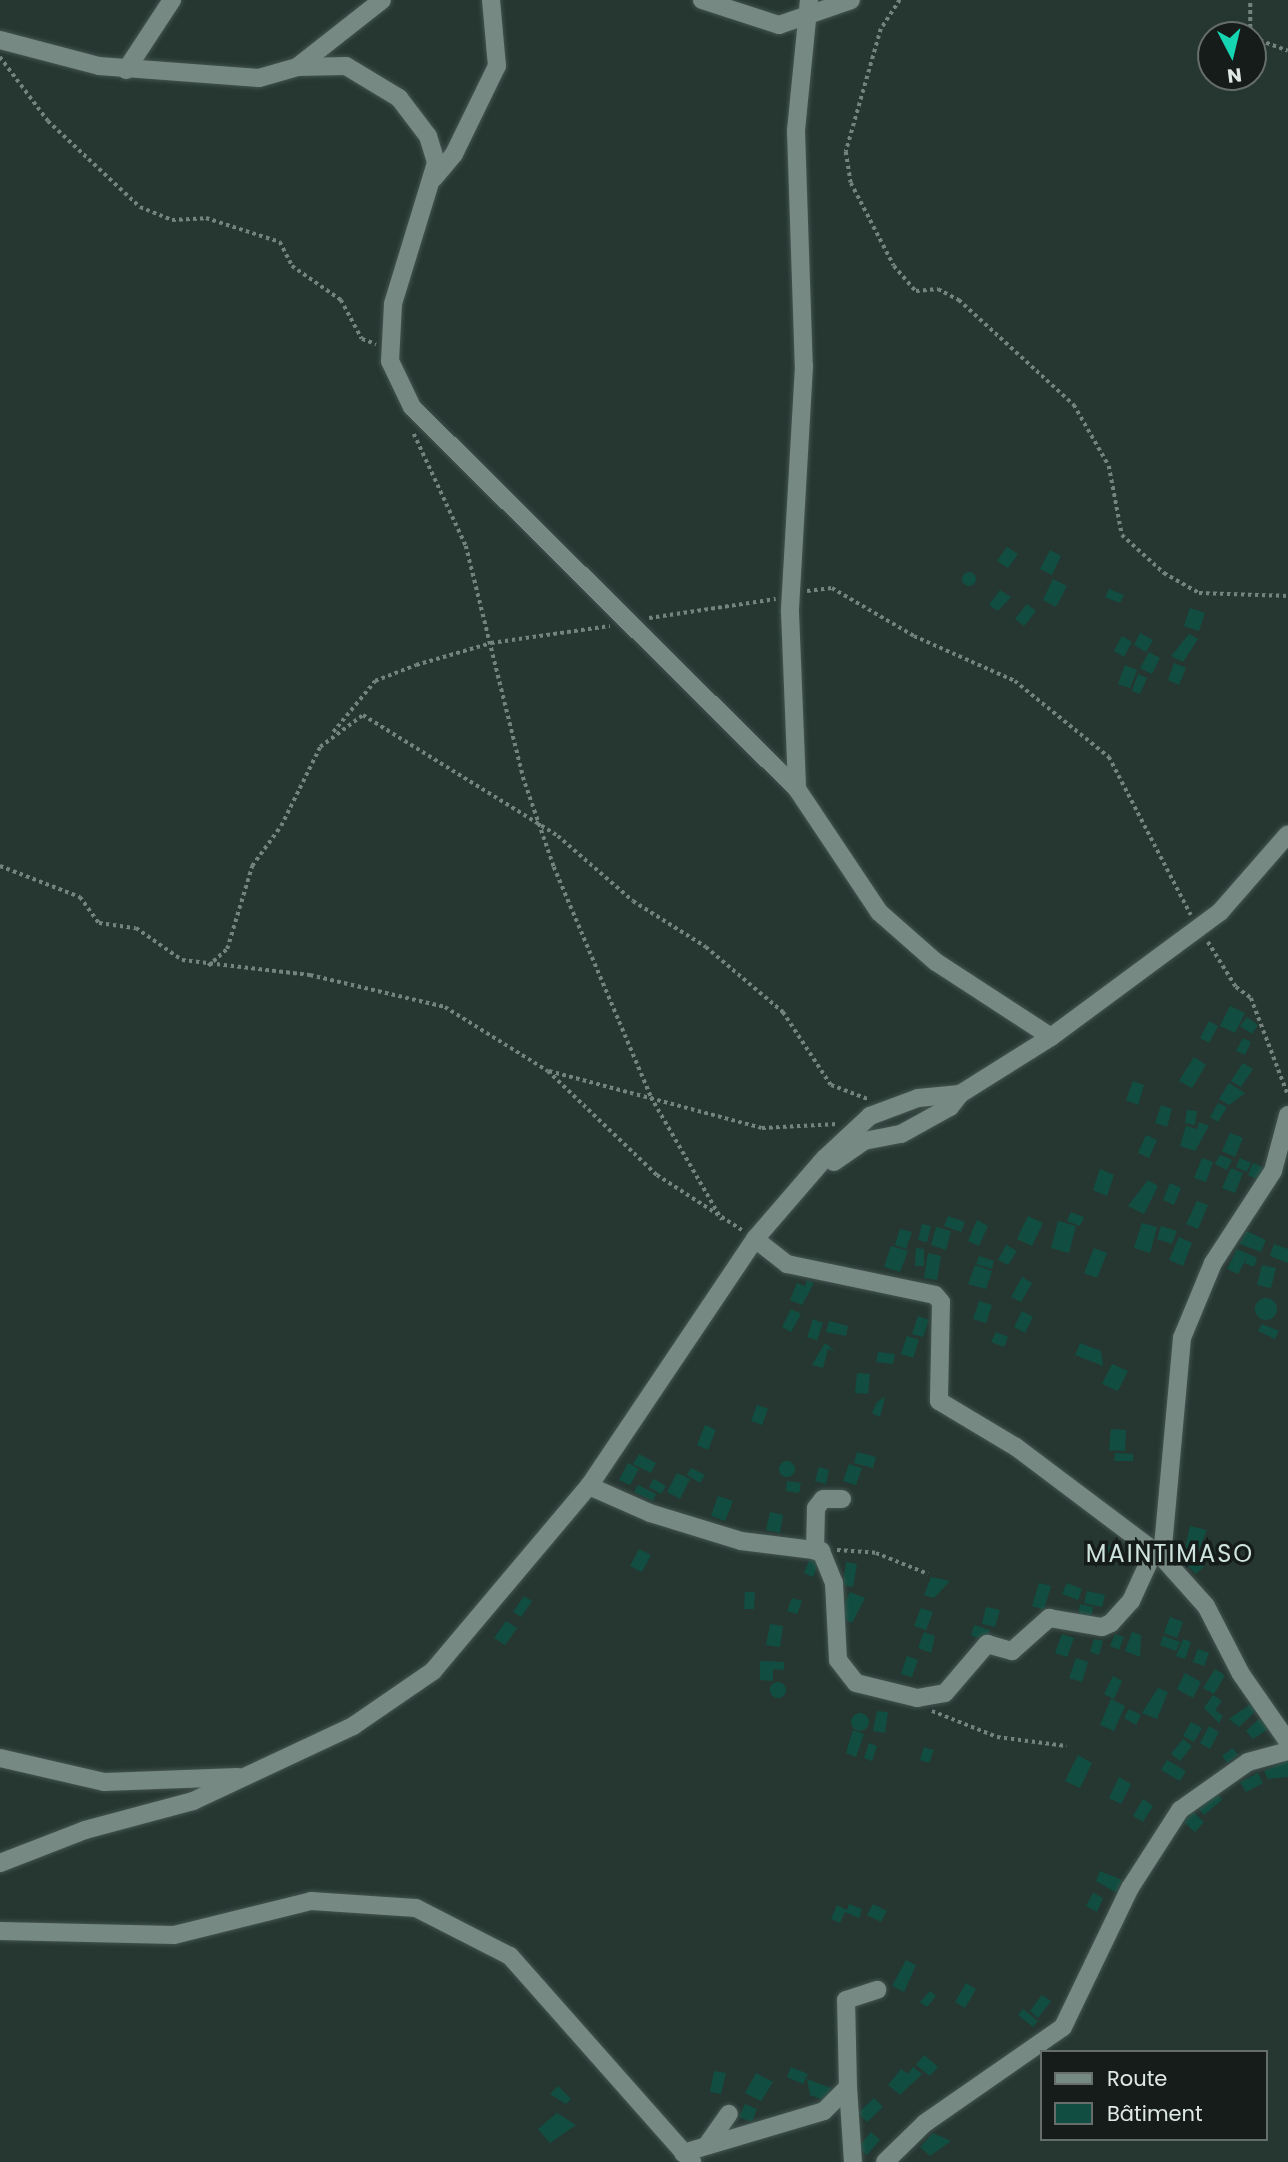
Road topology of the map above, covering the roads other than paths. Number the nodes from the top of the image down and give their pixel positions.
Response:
1 (172, 0) edge
2 (382, 0) edge
3 (491, 0) edge
4 (702, 0) edge
5 (850, 0) edge
6 (809, 5) edge
7 (0, 40) edge
8 (297, 67) junction
9 (125, 70) junction
10 (430, 183) junction
11 (797, 789) junction
12 (1288, 834) edge
13 (1051, 1037) junction
14 (960, 1094) junction
15 (1288, 1115) edge
16 (799, 1188) junction
17 (755, 1239) junction
18 (589, 1486) junction
19 (842, 1499) dead end
20 (818, 1551) junction
21 (1158, 1554) junction
22 (1288, 1742) edge
23 (1288, 1751) edge
24 (0, 1758) edge
25 (238, 1777) junction
26 (0, 1864) edge
27 (0, 1931) edge
28 (877, 1990) dead end
29 (848, 2087) junction
30 (729, 2114) dead end
31 (707, 2145) junction
32 (687, 2157) edge
33 (853, 2162) edge
34 (885, 2162) edge

1 - 9 street
2 - 8 street
3 - 10 street
4 - 6 street
5 - 6 street
6 - 11 street
7 - 9 street
8 - 9 street
8 - 10 street
10 - 11 street
11 - 13 street
12 - 13 street
13 - 14 street
14 - 16 street
14 - 16 street
15 - 21 street
16 - 17 street
17 - 18 street
17 - 21 street
18 - 20 street
18 - 25 street
19 - 20 street
20 - 21 street
21 - 22 street
23 - 34 street
24 - 25 street
25 - 26 street
27 - 32 street
28 - 29 street
29 - 31 street
29 - 33 street
30 - 31 street
31 - 32 street

